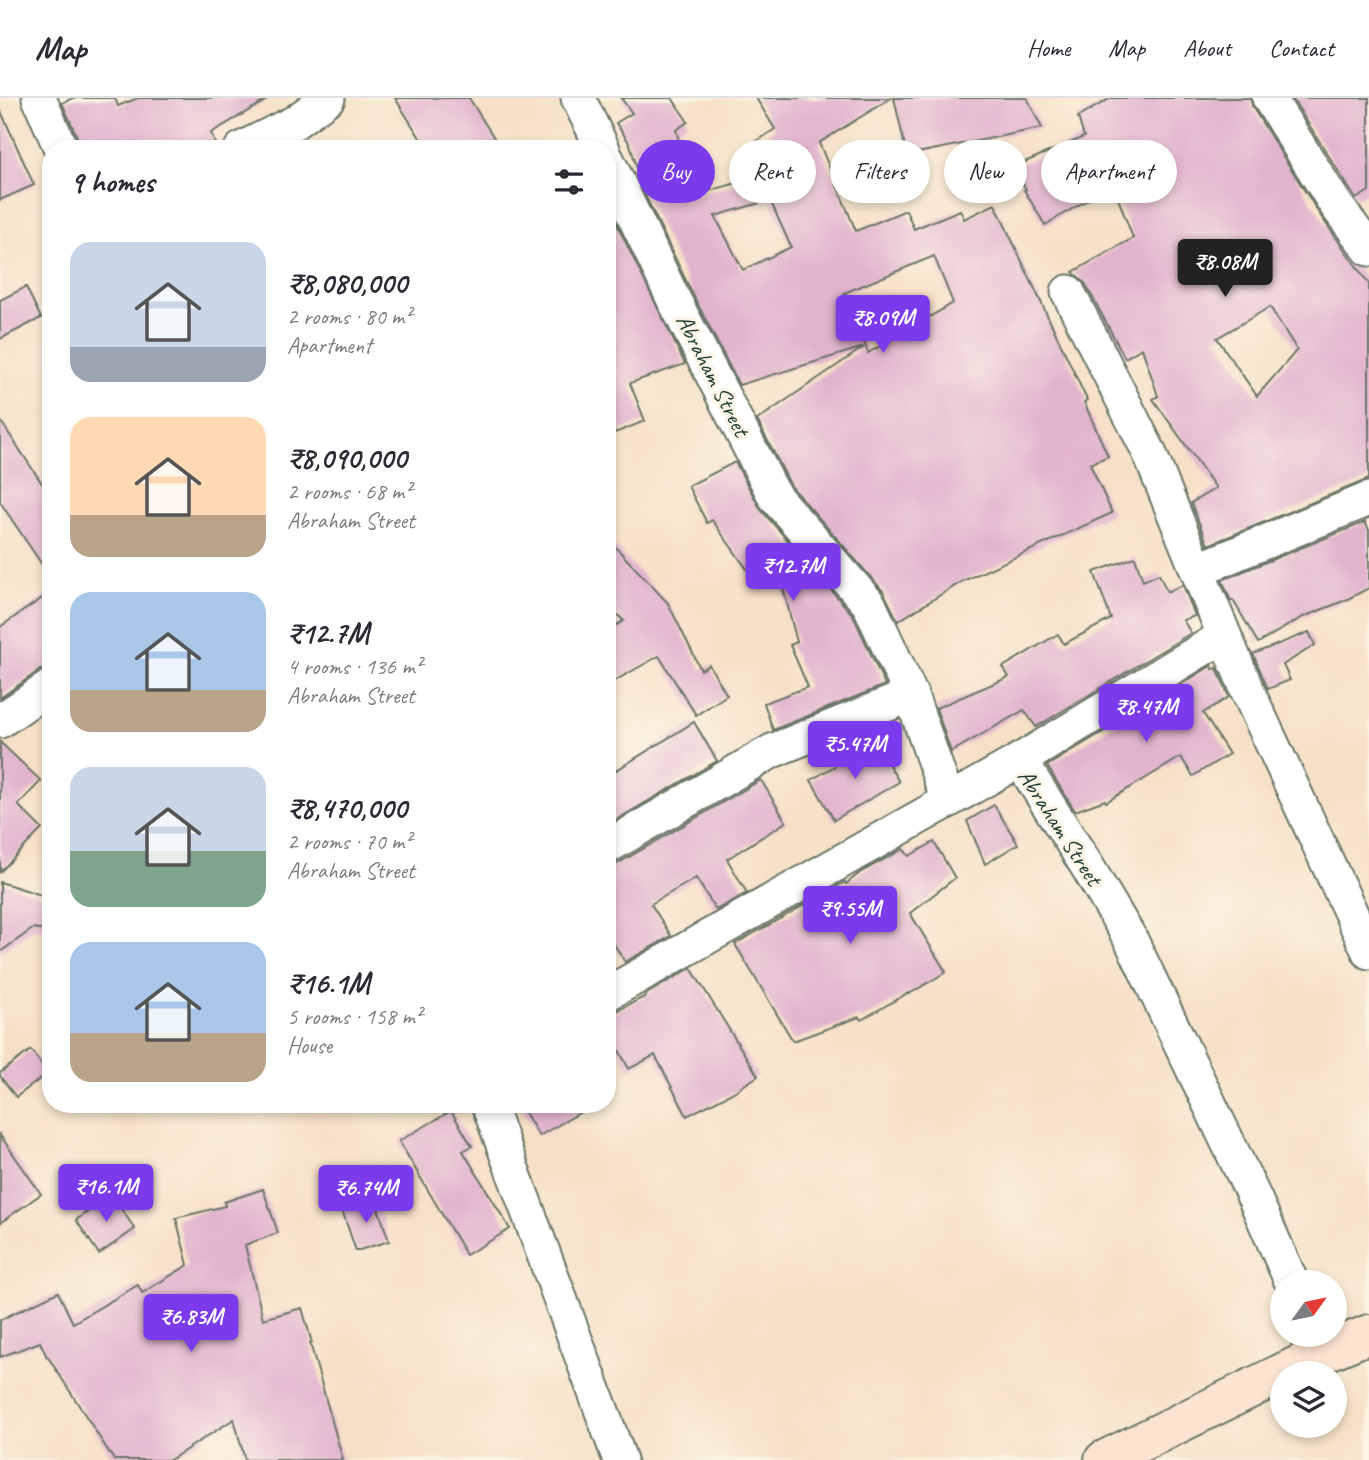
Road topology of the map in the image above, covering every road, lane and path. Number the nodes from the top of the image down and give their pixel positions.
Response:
1 (39, 98) edge
2 (328, 98) edge
3 (579, 98) edge
4 (1269, 98) edge
5 (57, 140) edge
6 (259, 140) edge
7 (599, 140) edge
8 (616, 178) edge
9 (1369, 249) edge
10 (1068, 292) dead end
11 (1369, 499) edge
12 (1196, 570) junction
13 (1224, 636) junction
14 (42, 692) edge
15 (911, 695) junction
16 (0, 721) edge
17 (1020, 760) junction
18 (948, 801) junction
19 (616, 842) edge
20 (1369, 951) edge
21 (616, 989) edge
22 (491, 1113) edge
23 (1286, 1270) edge
24 (1369, 1334) edge
25 (1348, 1338) edge
26 (1313, 1348) edge
27 (620, 1460) edge
28 (1104, 1460) edge

1 - 5 street
2 - 6 street
3 - 7 street
4 - 9 street
8 - 15 street, Abraham Street
10 - 12 street
11 - 12 street
12 - 13 street
13 - 17 street
13 - 20 street
14 - 16 street
15 - 18 street, Abraham Street
15 - 19 street
17 - 18 street, Abraham Street
17 - 23 street, Abraham Street
18 - 21 street
22 - 27 street
24 - 25 street
26 - 28 street

